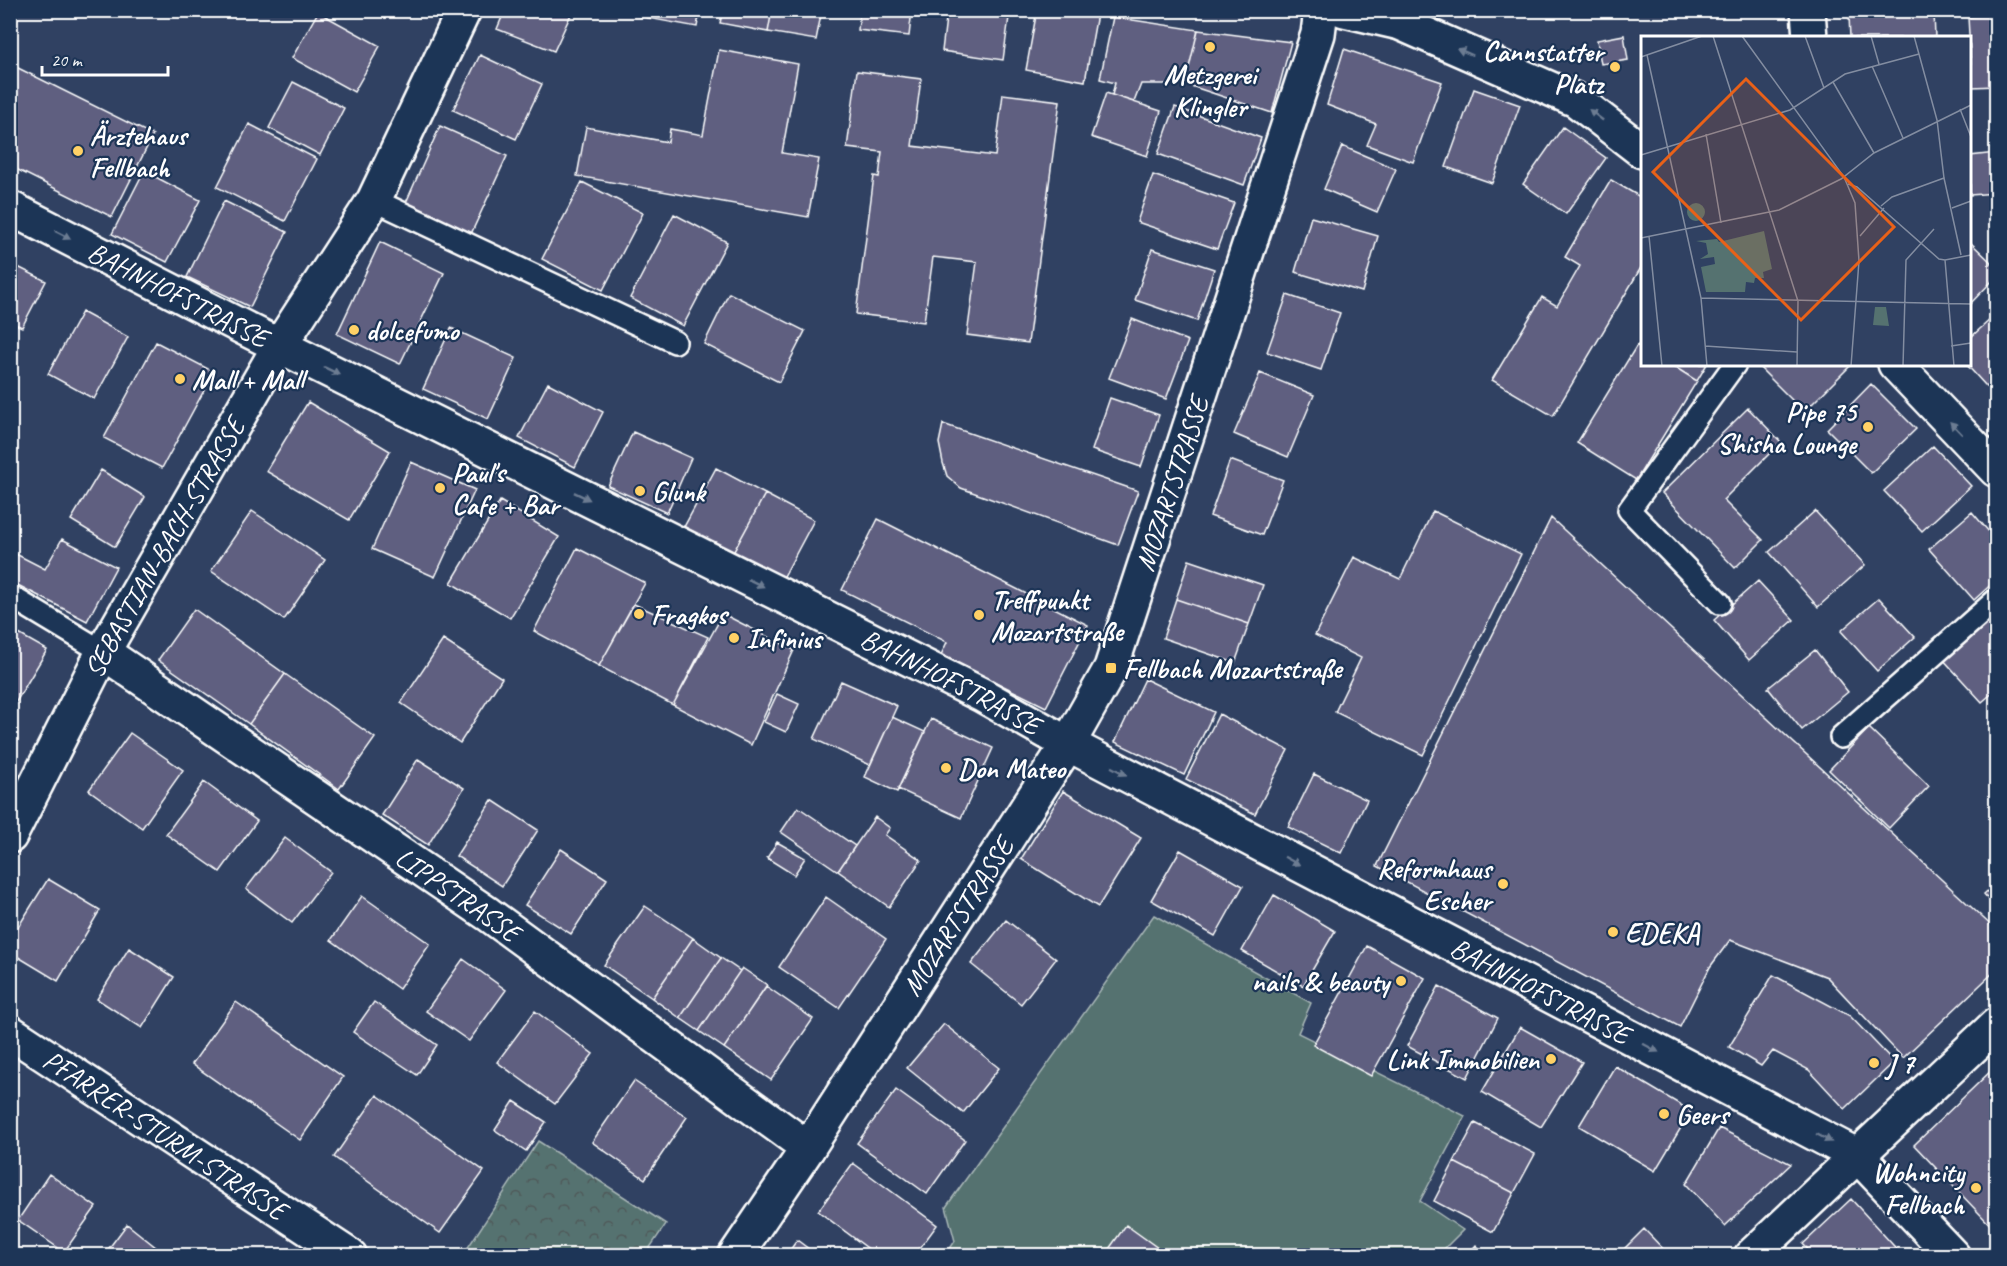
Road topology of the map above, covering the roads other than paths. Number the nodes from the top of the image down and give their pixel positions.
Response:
1 (464, 10) edge
2 (1321, 10) edge
3 (1344, 10) edge
4 (1808, 10) edge
5 (1412, 17) edge
6 (1810, 36) edge
7 (1639, 140) edge
8 (374, 200) junction
9 (10, 208) edge
10 (675, 342) dead end
11 (280, 345) junction
12 (1734, 366) edge
13 (1897, 366) edge
14 (1996, 470) edge
15 (10, 596) edge
16 (1996, 600) edge
17 (1720, 603) dead end
18 (103, 652) junction
19 (1841, 737) dead end
20 (1068, 744) junction
21 (10, 836) edge
22 (1996, 1025) edge
23 (10, 1032) edge
24 (808, 1148) junction
25 (1858, 1156) junction
26 (350, 1256) edge
27 (735, 1256) edge
28 (1751, 1256) edge
29 (1953, 1256) edge

1 - 8 street, SEBASTIAN-BACH-STRASSE
2 - 20 street, MOZARTSTRASSE
3 - 5 street
4 - 6 street
7 -> 5 street
8 - 10 lane
8 - 11 street, SEBASTIAN-BACH-STRASSE
9 -> 11 street, BAHNHOFSTRASSE
11 - 18 street, SEBASTIAN-BACH-STRASSE
11 -> 20 street, BAHNHOFSTRASSE
12 - 17 lane
14 -> 13 street
15 - 18 lane
16 - 19 lane
18 - 21 street, SEBASTIAN-BACH-STRASSE
18 - 24 street, LIPPSTRASSE
20 - 24 street, MOZARTSTRASSE
20 -> 25 street, BAHNHOFSTRASSE
22 - 25 street
23 - 26 street, PFARRER-STURM-STRASSE
24 - 27 street, MOZARTSTRASSE
25 - 28 street
25 - 29 street, BAHNHOFSTRASSE

